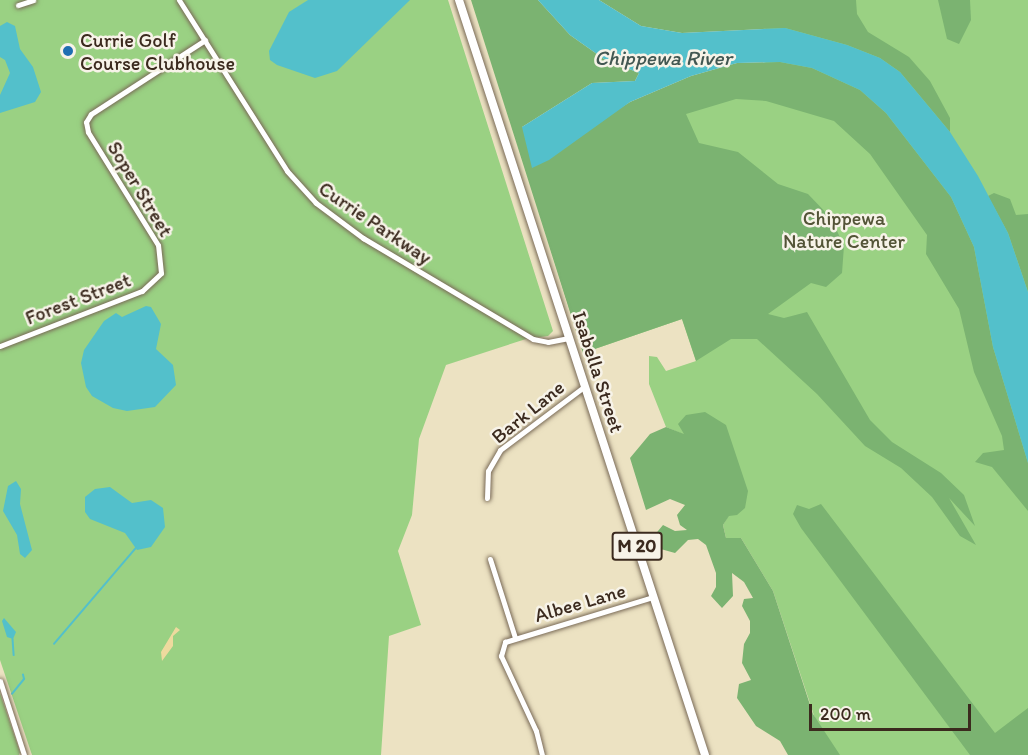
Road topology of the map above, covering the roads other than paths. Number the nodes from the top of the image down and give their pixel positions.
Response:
1 (33, 0) edge
2 (179, 0) edge
3 (459, 0) edge
4 (18, 5) dead end
5 (205, 40) junction
6 (161, 273) joint
7 (569, 338) junction
8 (0, 346) edge
9 (585, 386) junction
10 (487, 498) dead end
11 (490, 559) dead end
12 (653, 597) junction
13 (514, 638) junction
14 (0, 681) edge
15 (24, 755) edge
16 (542, 755) edge
17 (705, 755) edge

1 - 4 street
2 - 5 street, Currie Parkway
3 - 7 highway, Isabella Street / M 20
5 - 6 street, Soper Street
5 - 7 street, Currie Parkway
6 - 8 street, Forest Street
7 - 9 highway, Isabella Street / M 20
9 - 10 street, Bark Lane
9 - 12 highway, Isabella Street / M 20
11 - 13 street
12 - 13 street, Albee Lane
12 - 17 highway, Isabella Street / M 20
13 - 16 street
14 - 15 street

